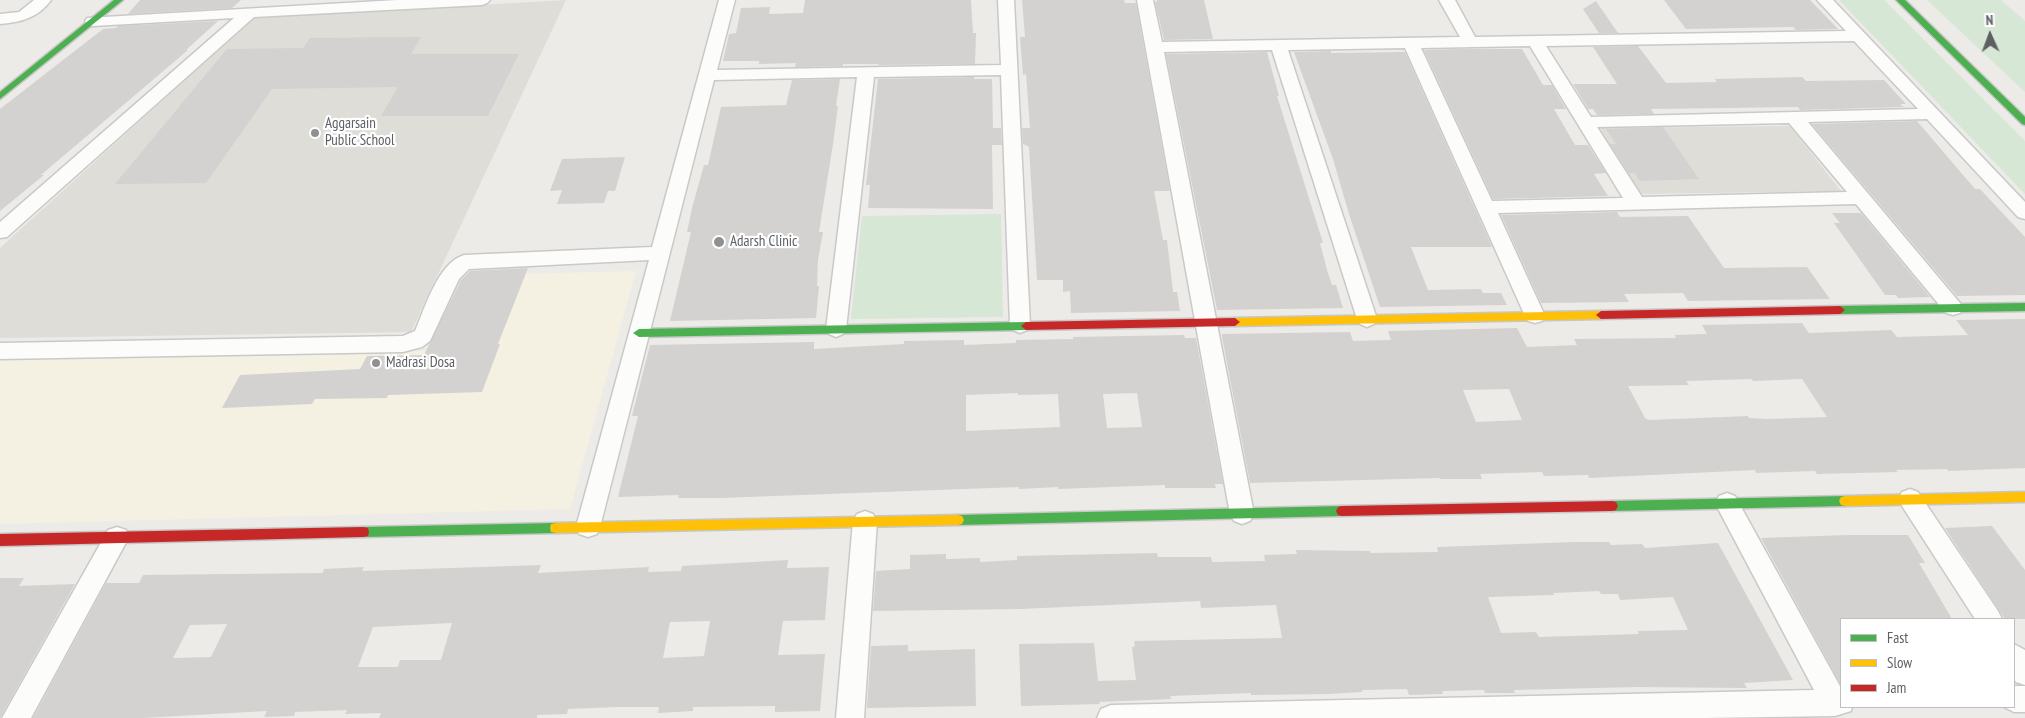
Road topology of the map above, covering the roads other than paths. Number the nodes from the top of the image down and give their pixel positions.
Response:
1 (43, 0) edge
2 (119, 0) edge
3 (482, 0) edge
4 (727, 0) edge
5 (1006, 0) edge
6 (1145, 0) edge
7 (1447, 0) edge
8 (1825, 0) edge
9 (1900, 0) edge
10 (249, 13) junction
11 (0, 19) edge
12 (93, 21) junction
13 (1858, 36) junction
14 (1535, 41) junction
15 (1470, 42) junction
16 (1411, 43) junction
17 (1278, 45) junction
18 (1155, 47) junction
19 (1009, 70) junction
20 (866, 72) junction
21 (707, 75) junction
22 (0, 96) edge
23 (1932, 114) junction
24 (1794, 117) junction
25 (1585, 122) junction
26 (2025, 122) edge
27 (1862, 198) junction
28 (1636, 204) junction
29 (1486, 207) junction
30 (2025, 213) edge
31 (0, 232) edge
32 (660, 253) junction
33 (2025, 307) edge
34 (1953, 308) junction
35 (1535, 316) junction
36 (1367, 319) junction
37 (1206, 322) junction
38 (1020, 326) junction
39 (836, 329) junction
40 (639, 333) junction
41 (0, 351) edge
42 (1910, 500) junction
43 (2021, 502) edge
44 (1727, 503) junction
45 (1242, 514) junction
46 (864, 521) junction
47 (588, 527) junction
48 (117, 537) junction
49 (0, 540) edge
50 (1988, 618) edge
51 (2015, 658) edge
52 (2025, 673) edge
53 (1824, 707) edge
54 (1569, 713) edge
55 (16, 718) edge
56 (850, 718) edge
57 (1111, 718) edge

1 - 11 street
2 - 12 street
3 - 10 street
4 - 21 street
5 - 19 street
6 - 18 street
7 - 15 street
8 - 13 street
9 - 26 street
10 - 12 street
10 - 31 street
12 - 22 street
13 - 14 street
13 - 23 street
14 - 15 street
14 - 25 street
15 - 16 street
16 - 17 street
16 - 29 street
17 - 18 street
17 - 36 street
18 - 37 street
19 - 20 street
19 - 38 street
20 - 21 street
20 - 39 street
21 - 32 street
23 - 24 street
23 - 30 street
24 - 25 street
24 - 27 street
25 - 28 street
27 - 28 street
27 - 34 street
28 - 29 street
29 - 35 street
32 - 40 street
32 - 41 street
33 - 34 street
34 - 35 street
35 - 36 street
36 - 37 street
37 - 38 street
37 - 45 street
38 - 39 street
39 - 40 street
40 - 47 street
42 - 43 street
42 - 44 street
42 - 50 street
44 - 45 street
44 - 53 street
45 - 46 street
46 - 47 street
46 - 56 street
47 - 48 street
48 - 49 street
48 - 55 street
51 - 52 street
53 - 54 street
54 - 57 street

